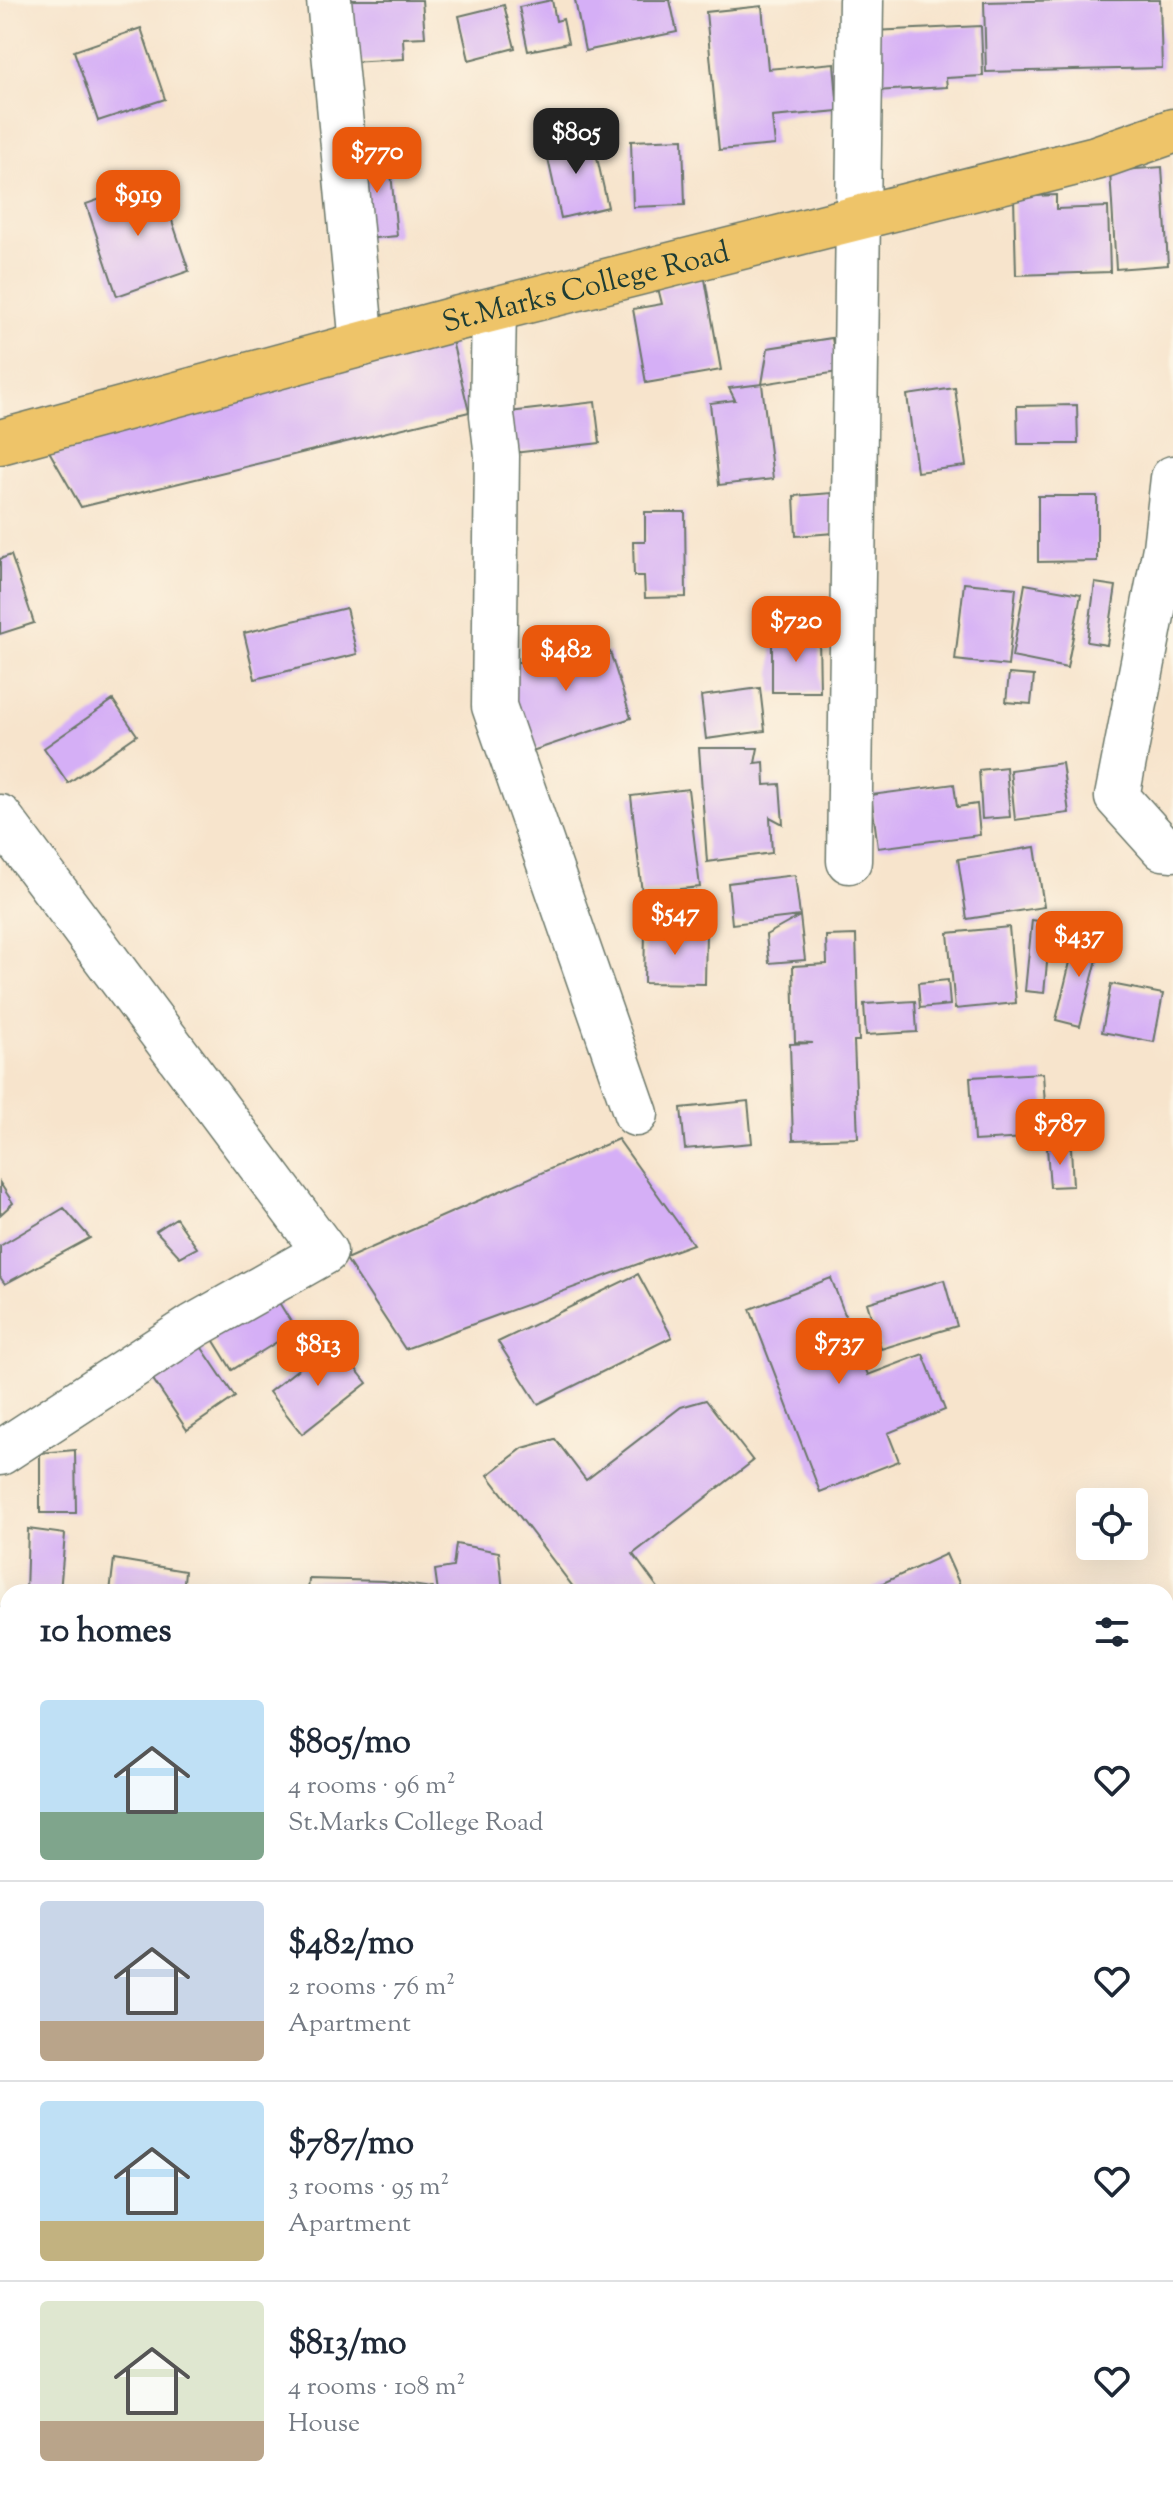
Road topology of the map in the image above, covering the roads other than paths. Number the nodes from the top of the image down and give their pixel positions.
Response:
1 (329, 0) edge
2 (861, 0) edge
3 (1173, 131) edge
4 (857, 219) junction
5 (494, 310) junction
6 (362, 344) junction
7 (0, 442) edge
8 (1173, 478) edge
9 (0, 817) edge
10 (1173, 849) edge
11 (849, 861) dead end
12 (636, 1114) dead end
13 (0, 1453) edge

1 - 6 street
2 - 4 street
3 - 4 main road, St.Marks College Road
4 - 5 main road, St.Marks College Road
4 - 11 street
5 - 6 main road, St.Marks College Road
5 - 12 street
6 - 7 main road, St.Marks College Road
8 - 10 street
9 - 13 street

